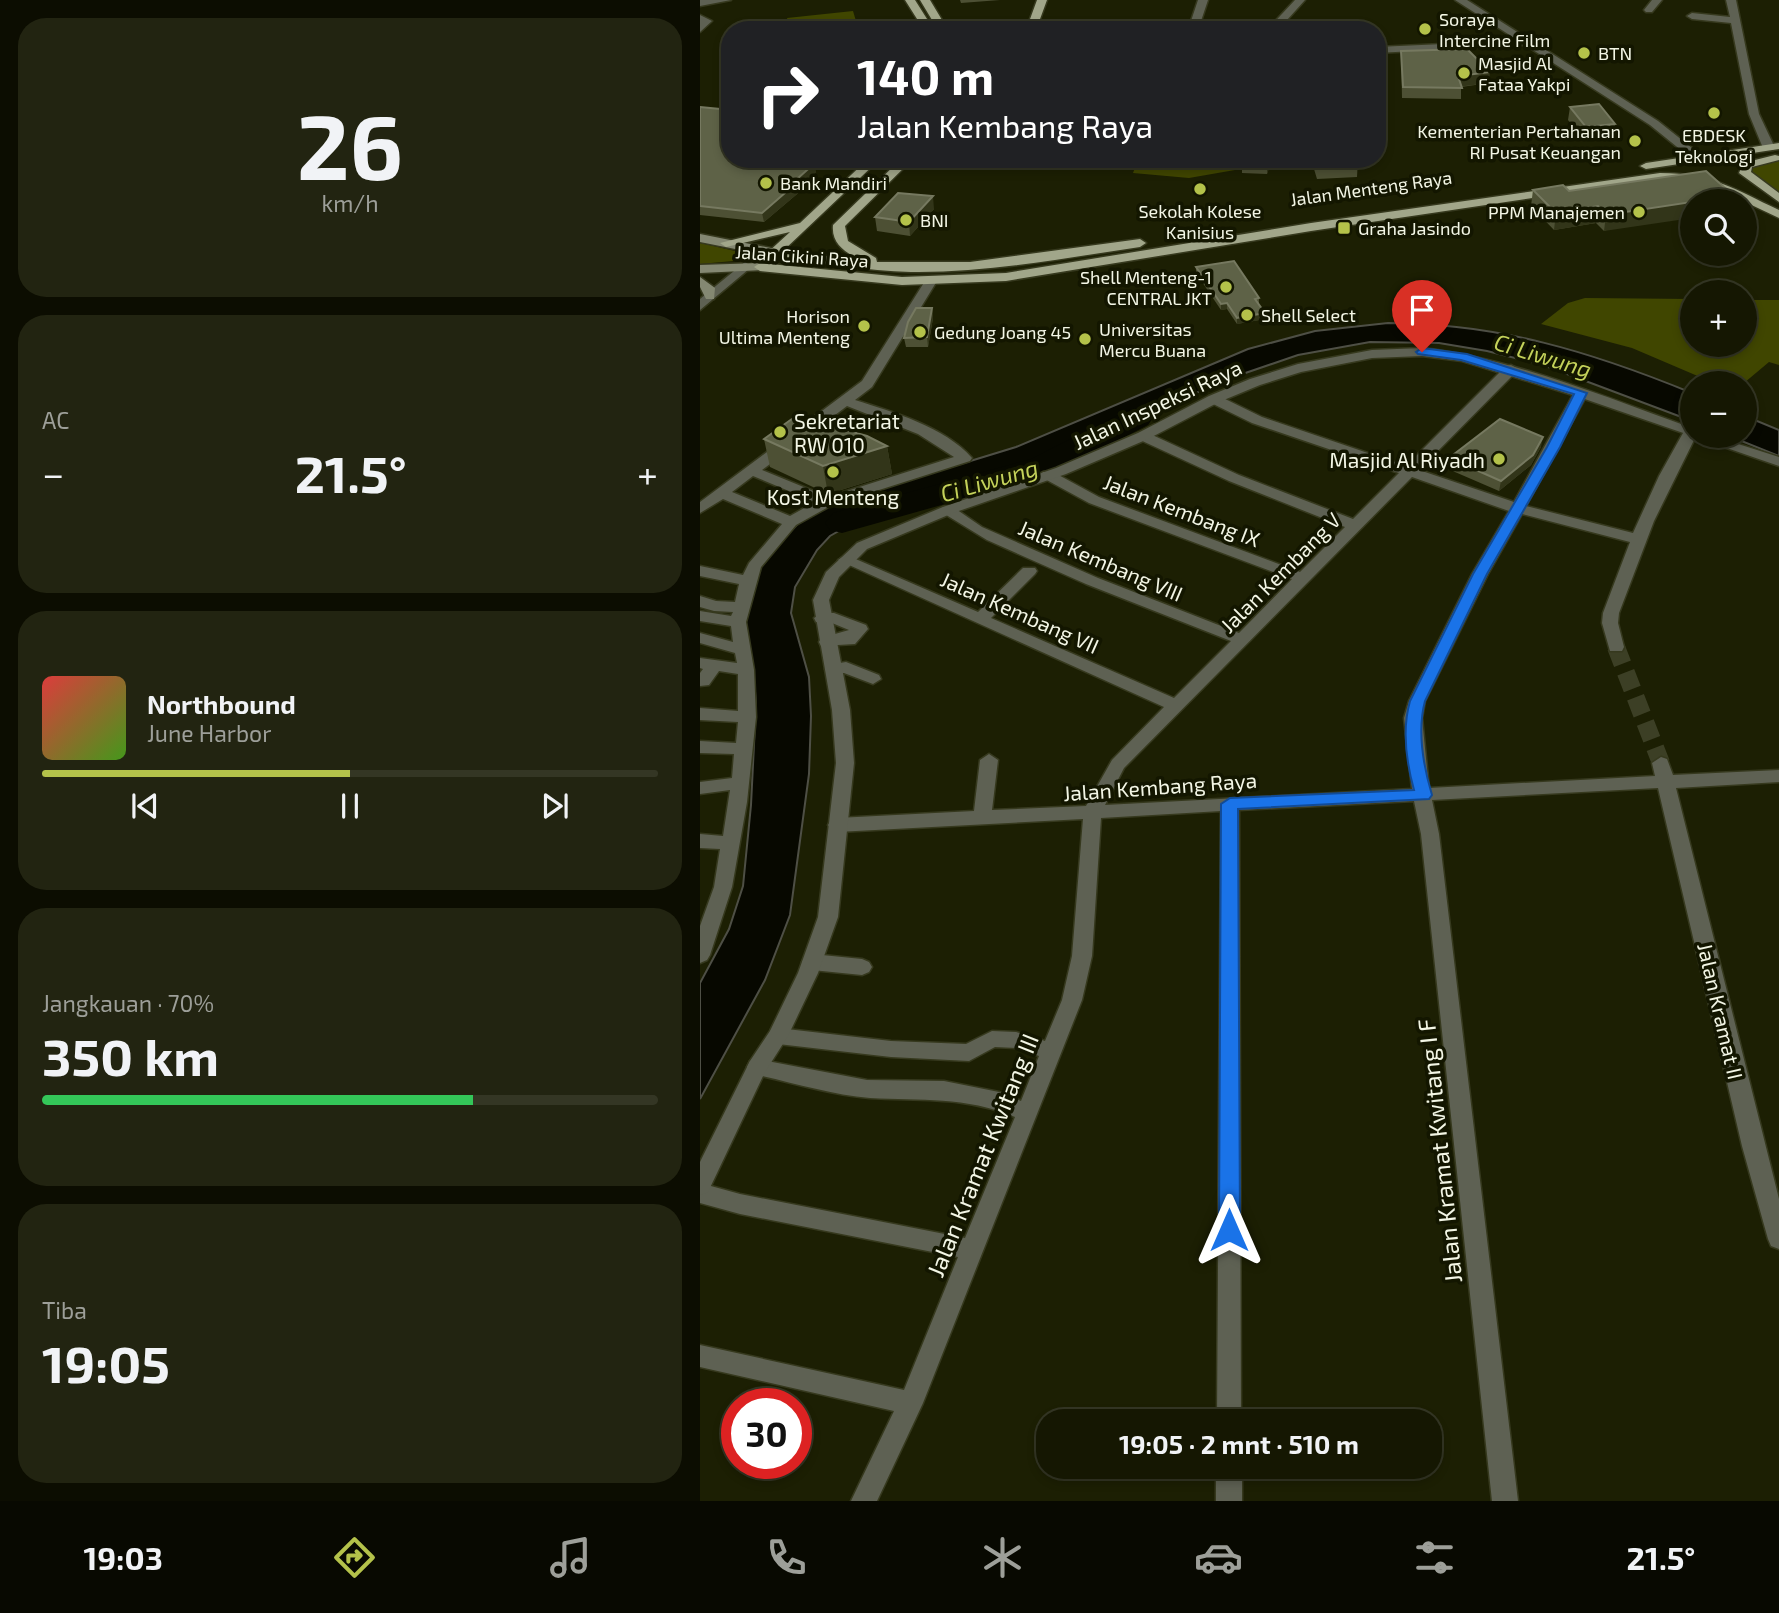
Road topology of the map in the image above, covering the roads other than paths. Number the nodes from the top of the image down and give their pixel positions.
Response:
1 (726, 0) edge
2 (910, 0) edge
3 (925, 0) edge
4 (1042, 0) edge
5 (1203, 0) edge
6 (1300, 0) edge
7 (1460, 0) edge
8 (1657, 0) edge
9 (1731, 0) edge
10 (700, 3) edge
11 (1649, 10) dead end
12 (1692, 16) dead end
13 (700, 18) edge
14 (1734, 20) junction
15 (923, 21) edge
16 (938, 21) edge
17 (1034, 21) edge
18 (1196, 21) edge
19 (1280, 21) edge
20 (700, 29) edge
21 (1527, 42) junction
22 (1386, 50) edge
23 (1654, 123) junction
24 (1774, 147) edge
25 (1720, 155) junction
26 (1779, 157) edge
27 (1693, 160) junction
28 (867, 168) edge
29 (896, 168) edge
30 (1779, 199) edge
31 (1779, 214) edge
32 (821, 224) junction
33 (700, 238) edge
34 (726, 243) junction
35 (776, 253) junction
36 (885, 266) junction
37 (745, 267) junction
38 (760, 267) junction
39 (700, 269) edge
40 (700, 281) edge
41 (902, 281) joint
42 (931, 281) junction
43 (710, 296) junction
44 (700, 306) edge
45 (1511, 369) junction
46 (1581, 393) junction
47 (1214, 399) junction
48 (846, 401) junction
49 (1680, 429) edge
50 (1143, 436) junction
51 (1683, 448) edge
52 (1736, 448) edge
53 (1779, 462) edge
54 (752, 471) junction
55 (1411, 471) junction
56 (1048, 475) junction
57 (721, 492) junction
58 (827, 502) junction
59 (1516, 508) junction
60 (700, 509) edge
61 (948, 510) junction
62 (792, 522) junction
63 (1355, 526) junction
64 (1638, 539) junction
65 (846, 560) junction
66 (700, 570) edge
67 (1030, 571) dead end
68 (1303, 578) junction
69 (748, 581) junction
70 (700, 601) edge
71 (739, 615) junction
72 (700, 616) edge
73 (822, 618) junction
74 (980, 619) junction
75 (700, 638) edge
76 (1243, 640) junction
77 (827, 642) junction
78 (1616, 646) tunnel mouth
79 (742, 650) junction
80 (707, 665) edge
81 (833, 669) junction
82 (746, 670) junction
83 (873, 679) dead end
84 (700, 681) edge
85 (1177, 706) junction
86 (700, 714) edge
87 (747, 717) junction
88 (700, 747) edge
89 (745, 749) junction
90 (989, 760) dead end
91 (1664, 772) junction
92 (1779, 776) edge
93 (739, 783) junction
94 (700, 788) edge
95 (1424, 795) junction
96 (1230, 804) junction
97 (1092, 814) junction
98 (982, 819) junction
99 (836, 825) junction
100 (700, 841) edge
101 (731, 843) junction
102 (701, 952) edge
103 (812, 962) junction
104 (862, 967) dead end
105 (778, 1036) junction
106 (1052, 1052) junction
107 (757, 1067) junction
108 (1028, 1113) junction
109 (700, 1185) edge
110 (700, 1193) edge
111 (1779, 1239) edge
112 (974, 1250) junction
113 (700, 1356) edge
114 (911, 1403) junction
115 (1230, 1409) edge
116 (1230, 1479) edge
117 (864, 1501) edge
118 (1230, 1501) edge
119 (1505, 1501) edge

1 - 10 street
2 - 15 main road
3 - 16 main road
4 - 17 main road
5 - 18 street
6 - 19 street
7 - 21 street
8 - 11 street
9 - 14 street
12 - 14 street
13 - 20 street
14 - 24 street
21 - 22 street
21 - 23 street
23 - 25 street
23 - 27 street
24 - 25 main road, Jalan Menteng Raya
25 - 27 main road, Jalan Menteng Raya
26 - 30 main road
27 - 36 main road, Jalan Menteng Raya
28 - 32 main road
29 - 32 main road
31 - 42 main road, Jalan Menteng Raya
32 - 34 main road
32 - 35 main road
32 - 36 main road
33 - 34 main road
34 - 35 main road
35 - 36 main road, Jalan Menteng Raya
35 - 38 main road
37 - 38 main road, Jalan Cikini Raya
37 - 39 main road, Jalan Cikini Raya
37 - 43 street
38 - 41 main road, Jalan Cikini Raya
40 - 43 main road
41 - 42 main road, Jalan Menteng Raya
42 - 48 street
43 - 44 street
45 - 46 street, Jalan Inspeksi Raya
45 - 47 street, Jalan Inspeksi Raya
45 - 55 street, Jalan Kembang V
46 - 49 street, Jalan Inspeksi Raya
46 - 59 street, Jalan Kramat Kwitang I F
47 - 50 street, Jalan Inspeksi Raya
47 - 55 street
48 - 54 street
48 - 58 street
50 - 56 street, Jalan Inspeksi Raya
50 - 63 street
51 - 64 street
52 - 53 street, Jalan Inspeksi Raya
54 - 57 street
54 - 58 street
55 - 59 street
55 - 63 street, Jalan Kembang V
56 - 61 street, Jalan Inspeksi Raya
56 - 68 street, Jalan Kembang IX
57 - 60 street
57 - 62 street
58 - 62 street
59 - 64 street
59 - 95 street, Jalan Kramat Kwitang I F
61 - 65 street, Jalan Inspeksi Raya
61 - 76 street, Jalan Kembang VIII
62 - 69 street
63 - 68 street, Jalan Kembang V
64 - 78 street
65 - 73 street, Jalan Inspeksi Raya
65 - 74 street, Jalan Kembang VII
66 - 69 street
67 - 74 street
68 - 76 street, Jalan Kembang V
69 - 71 street
70 - 71 street
71 - 72 street
71 - 79 street
73 - 77 street, Jalan Inspeksi Raya
73 - 77 street
74 - 85 street, Jalan Kembang VII
75 - 79 street
76 - 85 street, Jalan Kembang V
77 - 81 street, Jalan Inspeksi Raya
79 - 82 street
80 - 82 street
80 - 84 street
81 - 83 street
81 - 99 street, Jalan Inspeksi Raya
82 - 87 street
85 - 97 street, Jalan Kembang V
86 - 87 street
87 - 89 street
88 - 89 street
89 - 93 street
90 - 98 street
91 - 92 street, Jalan Kembang Raya
91 - 95 street, Jalan Kembang Raya
91 - 111 street, Jalan Kramat II
93 - 94 street
93 - 101 street
95 - 96 street, Jalan Kembang Raya
95 - 119 street, Jalan Kramat Kwitang I F
96 - 97 street, Jalan Kembang Raya
96 - 115 street
97 - 98 street, Jalan Kembang Raya
97 - 106 street, Jalan Kramat Kwitang III
98 - 99 street, Jalan Kembang Raya
99 - 103 street, Jalan Inspeksi Raya
100 - 101 street
101 - 102 street
103 - 104 street
103 - 105 street, Jalan Inspeksi Raya
105 - 106 street
105 - 107 street, Jalan Inspeksi Raya
106 - 108 street, Jalan Kramat Kwitang III
107 - 108 street
107 - 109 street, Jalan Inspeksi Raya
108 - 112 street, Jalan Kramat Kwitang III
110 - 112 street
112 - 114 street, Jalan Kramat Kwitang III
113 - 114 street
114 - 117 street, Jalan Kramat Kwitang III
116 - 118 street

